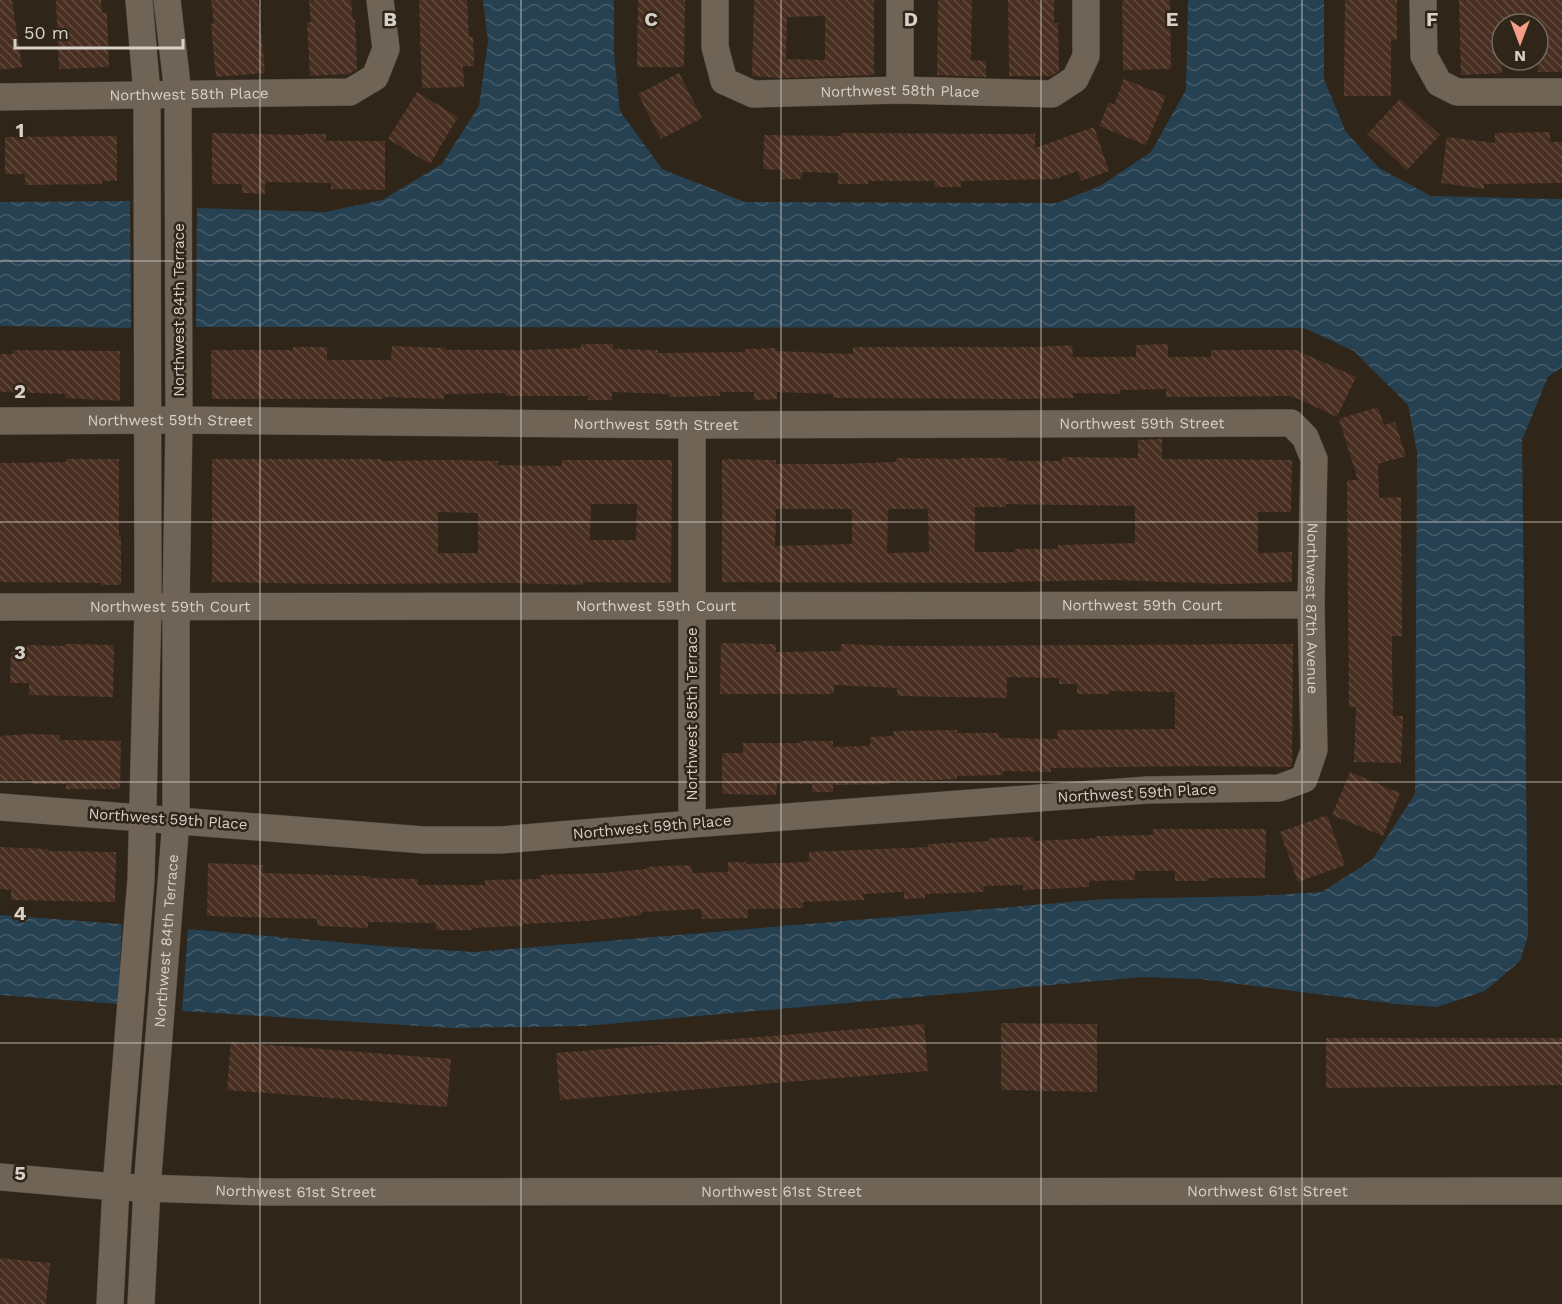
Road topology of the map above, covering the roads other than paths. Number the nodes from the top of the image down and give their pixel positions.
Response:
1 (139, 0) edge
2 (167, 0) edge
3 (380, 0) edge
4 (715, 0) edge
5 (900, 0) edge
6 (1086, 0) edge
7 (1423, 0) edge
8 (900, 90) junction
9 (1562, 92) edge
10 (178, 93) junction
11 (147, 94) junction
12 (0, 97) edge
13 (148, 420) junction
14 (179, 420) junction
15 (0, 421) edge
16 (692, 425) junction
17 (1305, 437) joint
18 (1311, 605) junction
19 (0, 607) edge
20 (148, 607) junction
21 (176, 607) junction
22 (692, 607) junction
23 (1304, 779) joint
24 (0, 807) edge
25 (143, 817) junction
26 (176, 820) junction
27 (692, 824) junction
28 (0, 1177) edge
29 (116, 1187) junction
30 (147, 1188) junction
31 (1562, 1191) edge
32 (110, 1304) edge
33 (141, 1304) edge

1 - 11 street, Northwest 84th Terrace
2 - 10 street, Northwest 84th Terrace
3 - 10 street, Northwest 58th Place
4 - 8 street, Northwest 58th Place
5 - 8 street
6 - 8 street, Northwest 58th Place
7 - 9 street
10 - 11 street, Northwest 58th Place
10 - 14 street, Northwest 84th Terrace
11 - 12 street, Northwest 58th Place
11 - 13 street, Northwest 84th Terrace
13 - 14 street, Northwest 59th Street
13 - 15 street, Northwest 59th Street
13 - 20 street, Northwest 84th Terrace
14 - 16 street, Northwest 59th Street
14 - 21 street, Northwest 84th Terrace
16 - 17 street, Northwest 59th Street
16 - 22 street, Northwest 85th Terrace
17 - 18 street, Northwest 87th Avenue
18 - 22 street, Northwest 59th Court
18 - 23 street, Northwest 87th Avenue
19 - 20 street, Northwest 59th Court
20 - 21 street, Northwest 59th Court
20 - 25 street, Northwest 84th Terrace
21 - 22 street, Northwest 59th Court
21 - 26 street, Northwest 84th Terrace
22 - 27 street, Northwest 85th Terrace
23 - 27 street, Northwest 59th Place
24 - 25 street, Northwest 59th Place
25 - 26 street, Northwest 59th Place
25 - 29 street, Northwest 84th Terrace
26 - 27 street, Northwest 59th Place
26 - 30 street, Northwest 84th Terrace
28 - 29 street, Northwest 61st Street
29 - 30 street, Northwest 61st Street
29 - 32 street, Northwest 84th Terrace
30 - 31 street, Northwest 61st Street
30 - 33 street, Northwest 84th Terrace

